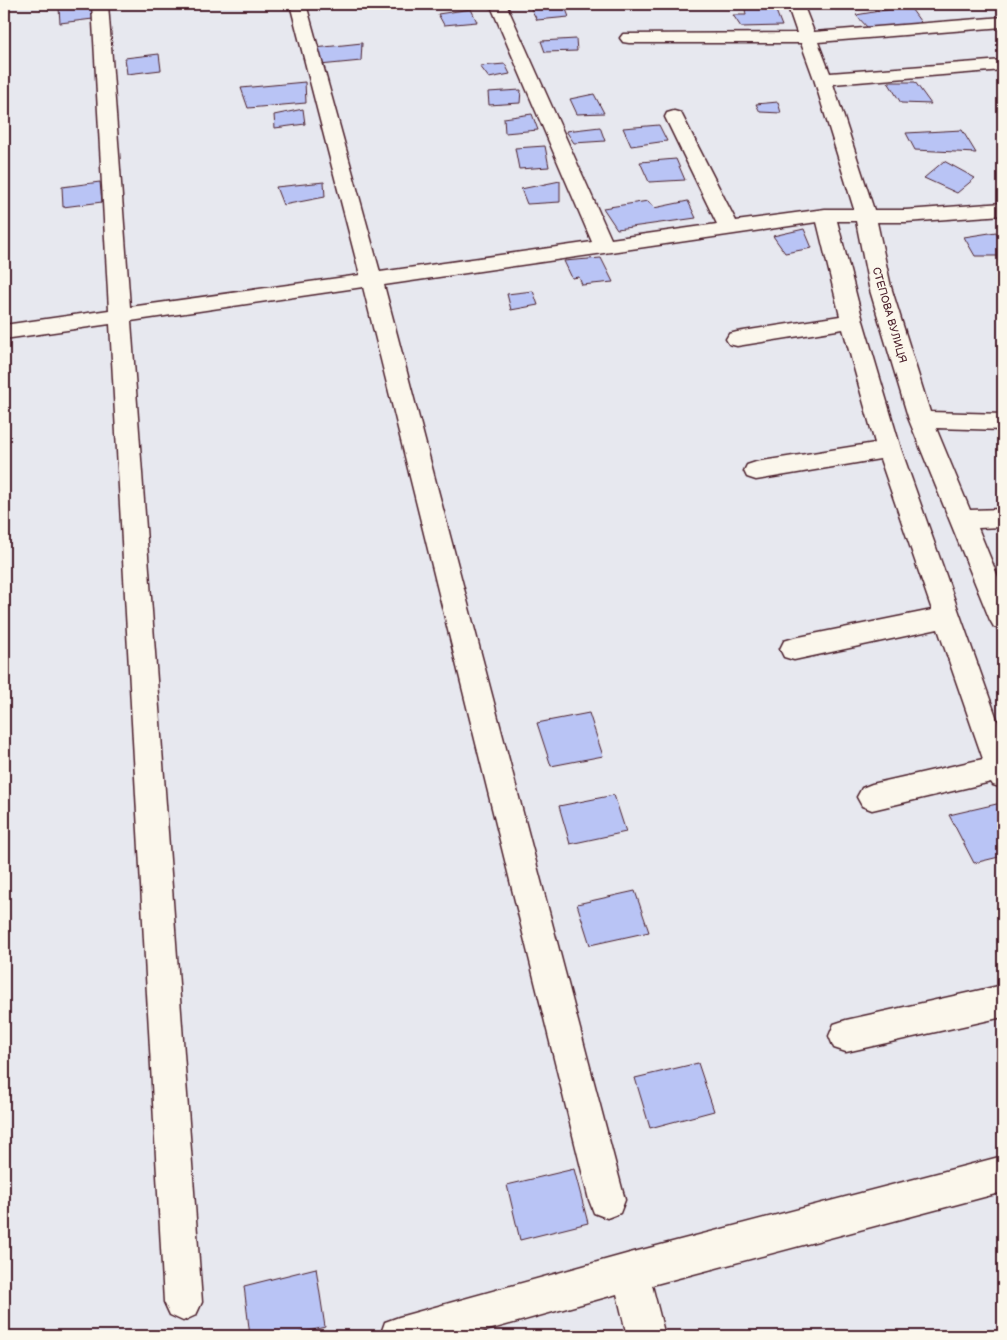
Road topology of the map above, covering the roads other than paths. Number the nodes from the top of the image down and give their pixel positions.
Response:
1 (100, 4) edge
2 (298, 4) edge
3 (498, 4) edge
4 (795, 4) edge
5 (1003, 22) edge
6 (630, 38) dead end
7 (808, 38) junction
8 (1003, 65) edge
9 (823, 79) junction
10 (674, 117) dead end
11 (1003, 208) edge
12 (865, 214) junction
13 (826, 215) junction
14 (730, 229) junction
15 (604, 246) junction
16 (372, 280) junction
17 (119, 315) junction
18 (852, 321) junction
19 (4, 332) edge
20 (737, 339) dead end
21 (921, 420) junction
22 (1003, 422) edge
23 (888, 449) junction
24 (756, 471) dead end
25 (1003, 518) edge
26 (963, 519) junction
27 (948, 617) junction
28 (1003, 620) edge
29 (794, 649) dead end
30 (1002, 772) edge
31 (872, 797) dead end
32 (1003, 1001) edge
33 (846, 1036) dead end
34 (1003, 1174) edge
35 (607, 1200) dead end
36 (630, 1272) junction
37 (183, 1302) dead end
38 (399, 1336) edge
39 (646, 1336) edge

1 - 17 street
2 - 16 street
3 - 15 street
4 - 7 street, СТЕПОВА ВУЛИЦЯ
5 - 7 street
6 - 7 street
7 - 9 street, СТЕПОВА ВУЛИЦЯ
8 - 9 street
9 - 12 street, СТЕПОВА ВУЛИЦЯ
10 - 14 street
11 - 12 street
12 - 13 street
12 - 21 street, СТЕПОВА ВУЛИЦЯ
13 - 14 street
13 - 18 street
14 - 15 street
15 - 16 street
16 - 17 street
16 - 35 street
17 - 19 street
17 - 37 street
18 - 20 street
18 - 23 street
21 - 22 street
21 - 26 street, СТЕПОВА ВУЛИЦЯ
23 - 24 street
23 - 27 street
25 - 26 street
26 - 28 street, СТЕПОВА ВУЛИЦЯ
27 - 29 street
27 - 30 street
30 - 31 street
32 - 33 street
34 - 36 street
36 - 38 street
36 - 39 street

